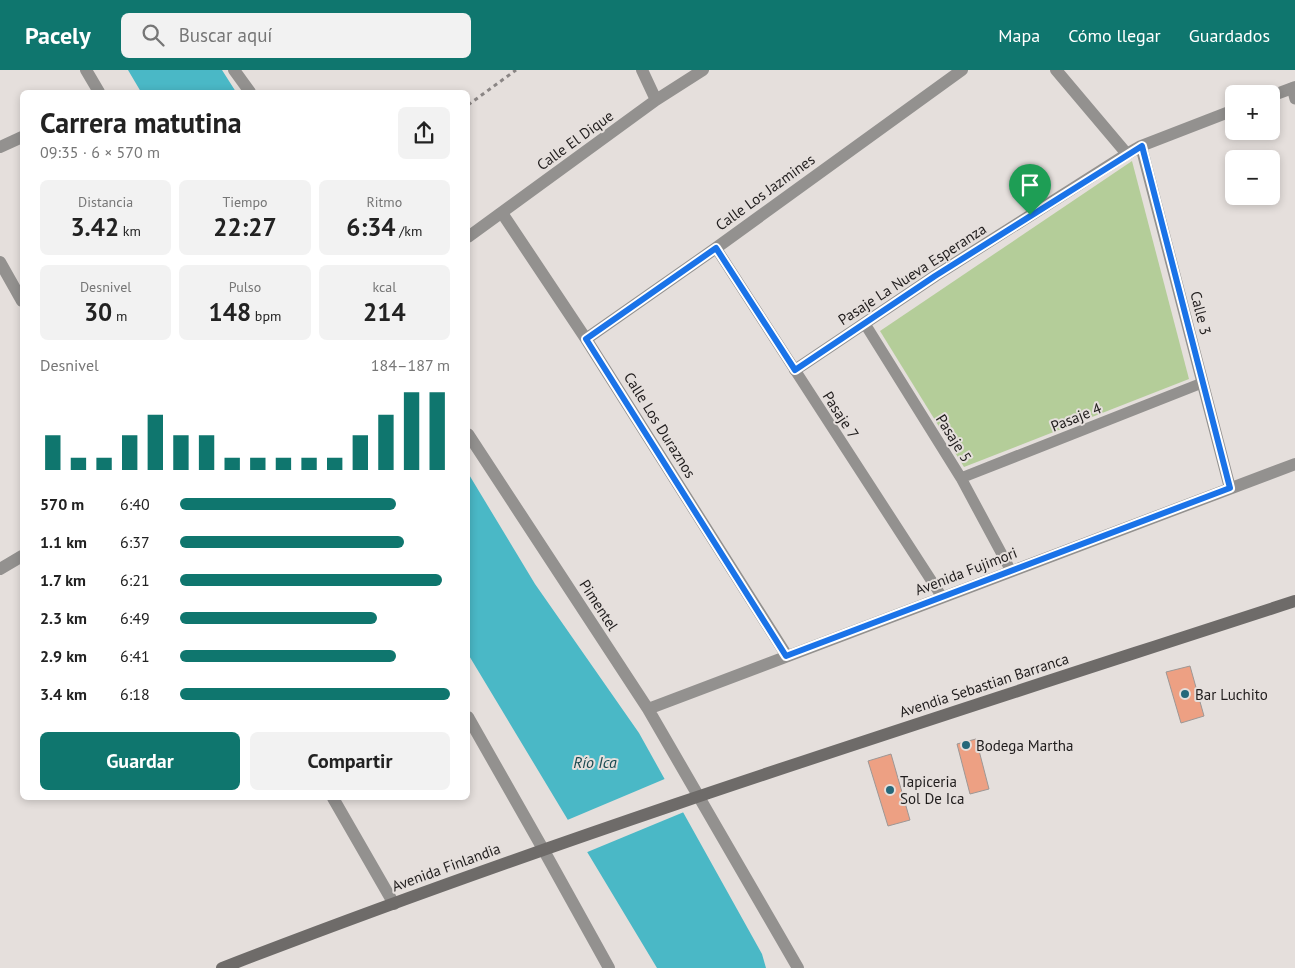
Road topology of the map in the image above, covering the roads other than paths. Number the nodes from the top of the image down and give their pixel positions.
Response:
1 (86, 70) edge
2 (234, 70) edge
3 (642, 70) edge
4 (703, 70) edge
5 (962, 70) edge
6 (1056, 70) edge
7 (98, 90) edge
8 (249, 90) edge
9 (1294, 91) edge
10 (1280, 94) edge
11 (656, 100) junction
12 (1225, 114) edge
13 (20, 138) edge
14 (1142, 146) junction
15 (0, 147) edge
16 (1126, 154) junction
17 (502, 214) junction
18 (470, 236) edge
19 (716, 248) junction
20 (0, 262) edge
21 (20, 297) edge
22 (865, 324) junction
23 (586, 339) junction
24 (795, 370) junction
25 (1202, 383) junction
26 (470, 437) edge
27 (1295, 464) edge
28 (961, 478) junction
29 (1230, 488) junction
30 (20, 557) edge
31 (1, 567) edge
32 (1011, 571) junction
33 (942, 597) junction
34 (1295, 601) edge
35 (786, 656) junction
36 (648, 709) junction
37 (470, 721) edge
38 (699, 796) junction
39 (334, 800) edge
40 (683, 800) joint
41 (543, 849) junction
42 (394, 904) junction
43 (222, 968) edge
44 (609, 968) edge
45 (798, 968) edge

1 - 7 street
2 - 8 street
3 - 11 street
4 - 11 street, Calle El Dique
5 - 19 street, Calle Los Jazmines
6 - 16 street
9 - 10 street
11 - 17 street, Calle El Dique
12 - 14 street, Pasaje La Nueva Esperanza
13 - 15 street
14 - 16 street, Pasaje La Nueva Esperanza
14 - 25 street, Calle 3
16 - 22 street, Pasaje La Nueva Esperanza
17 - 18 street, Calle El Dique
17 - 23 street, Calle Los Duraznos
19 - 23 street, Calle Los Jazmines
19 - 24 lane, Pasaje 7
20 - 21 street
22 - 24 street, Pasaje La Nueva Esperanza
22 - 28 lane, Pasaje 5
23 - 35 street, Calle Los Duraznos
24 - 33 lane, Pasaje 7
25 - 28 lane, Pasaje 4
25 - 29 street, Calle 3
26 - 36 street, Pimentel
27 - 29 street, Avenida Fujimori
28 - 32 lane, Pasaje 5
29 - 32 street, Avenida Fujimori
30 - 31 street
32 - 33 street, Avenida Fujimori
33 - 35 street, Avenida Fujimori
34 - 38 main road, Avendia Sebastian Barranca
35 - 36 street, Avenida Fujimori
36 - 38 street, Pimentel
37 - 41 street
38 - 40 main road, Avendia Sebastian Barranca
38 - 45 street, Pimentel
39 - 42 street
40 - 41 main road, Avenida Finlandia
41 - 42 main road, Avenida Finlandia
41 - 44 street
42 - 43 main road, Avenida Finlandia

